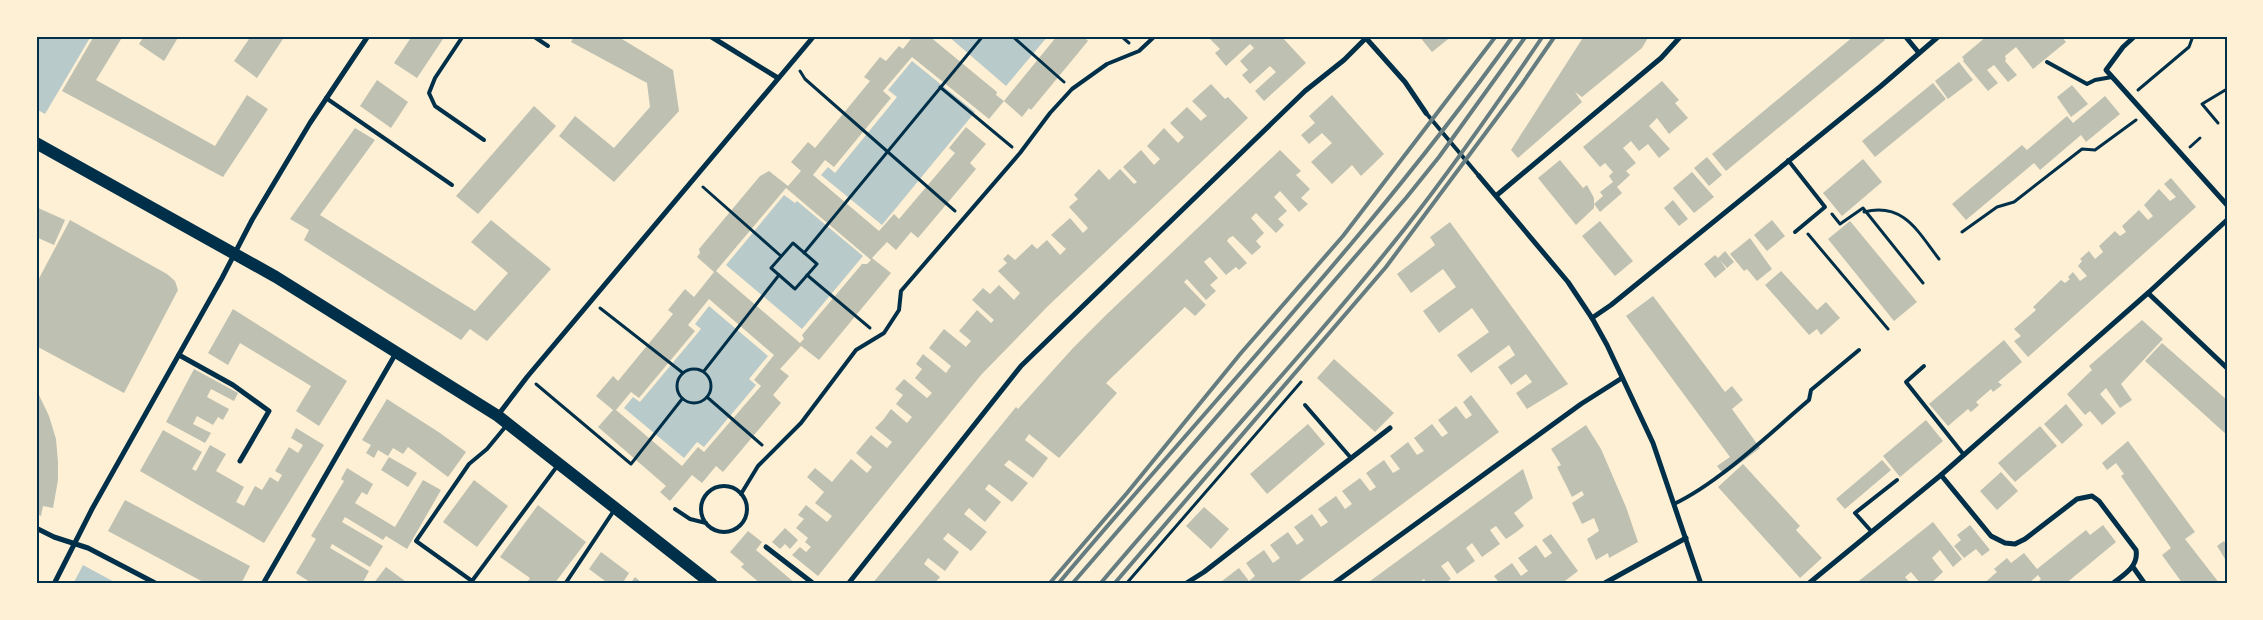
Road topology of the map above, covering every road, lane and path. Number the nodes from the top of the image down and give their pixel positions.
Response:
1 (368, 36) edge
2 (463, 36) edge
3 (533, 36) edge
4 (710, 36) edge
5 (814, 36) edge
6 (983, 36) edge
7 (1012, 36) edge
8 (1155, 36) edge
9 (1681, 36) edge
10 (1905, 36) edge
11 (1939, 36) edge
12 (2135, 36) edge
13 (2193, 36) edge
14 (1365, 37) edge
15 (548, 46) dead end
16 (1919, 53) junction
17 (792, 61) junction
18 (2047, 62) dead end
19 (2112, 77) junction
20 (778, 78) junction
21 (940, 87) junction
22 (2227, 88) edge
23 (1072, 89) junction
24 (2130, 96) junction
25 (326, 98) junction
26 (1426, 113) joint
27 (2145, 113) junction
28 (2218, 123) dead end
29 (484, 140) dead end
30 (36, 143) edge
31 (888, 154) junction
32 (1020, 154) junction
33 (1788, 160) junction
34 (1480, 176) joint
35 (695, 180) junction
36 (452, 185) dead end
37 (1497, 195) junction
38 (978, 204) junction
39 (2227, 205) edge
40 (1825, 207) junction
41 (1864, 212) junction
42 (2227, 220) edge
43 (1802, 226) junction
44 (1795, 232) dead end
45 (1962, 232) dead end
46 (804, 253) junction
47 (234, 254) junction
48 (781, 256) junction
49 (1939, 259) dead end
50 (807, 274) junction
51 (779, 275) junction
52 (1923, 283) dead end
53 (2148, 294) junction
54 (591, 302) junction
55 (1592, 318) junction
56 (1888, 329) dead end
57 (876, 337) junction
58 (1859, 350) dead end
59 (397, 352) junction
60 (179, 355) junction
61 (1924, 366) dead end
62 (2227, 368) edge
63 (704, 371) junction
64 (682, 373) junction
65 (527, 377) junction
66 (1622, 378) junction
67 (1300, 382) dead end
68 (707, 398) junction
69 (682, 399) junction
70 (1305, 405) dead end
71 (503, 420) junction
72 (1390, 428) dead end
73 (770, 452) junction
74 (1964, 455) junction
75 (1351, 458) junction
76 (240, 462) dead end
77 (560, 463) junction
78 (1941, 475) junction
79 (1897, 480) dead end
80 (741, 494) junction
81 (1674, 504) junction
82 (616, 507) junction
83 (675, 509) dead end
84 (706, 523) junction
85 (36, 528) edge
86 (1871, 531) junction
87 (1686, 538) junction
88 (74, 544) junction
89 (766, 548) dead end
90 (2132, 567) junction
91 (54, 584) edge
92 (157, 584) edge
93 (263, 584) edge
94 (565, 584) edge
95 (712, 584) edge
96 (814, 584) edge
97 (848, 584) edge
98 (1126, 584) edge
99 (1185, 584) edge
100 (1333, 584) edge
101 (1603, 584) edge
102 (1702, 584) edge
103 (1808, 584) edge
104 (2112, 584) edge
105 (2145, 584) edge

1 - 25 street
2 - 29 lane
3 - 15 lane
4 - 20 street
5 - 17 street
6 - 21 path
7 - 23 path
8 - 23 lane
9 - 37 street
10 - 16 street
11 - 16 street
12 - 19 street
13 - 24 path
14 - 26 street
14 - 97 street
16 - 33 street
17 - 20 street
17 - 31 path
18 - 19 lane
19 - 24 street
20 - 35 street
21 - 31 path
21 - 32 path
22 - 28 path
23 - 32 lane
24 - 27 street
25 - 36 lane
25 - 47 street
26 - 34 lane
27 - 39 street
27 - 45 path
30 - 47 main road
31 - 38 path
31 - 46 path
32 - 38 lane
33 - 40 lane
33 - 55 street
34 - 37 street
35 - 48 path
35 - 54 street
37 - 55 street
38 - 57 lane
40 - 41 path
40 - 43 lane
41 - 49 path
41 - 52 path
42 - 53 street
43 - 44 lane
43 - 56 path
46 - 48 path
46 - 50 path
47 - 59 main road
47 - 60 street
48 - 51 path
50 - 51 path
50 - 57 path
51 - 63 path
53 - 62 street
53 - 74 street
54 - 64 path
54 - 65 street
55 - 66 street
57 - 73 lane
58 - 81 lane
59 - 71 main road
59 - 93 street
60 - 76 street
60 - 88 street
61 - 74 lane
63 - 64 path
63 - 68 path
64 - 69 path
65 - 69 path
65 - 71 street
66 - 81 street
66 - 100 street
67 - 98 path
68 - 69 path
68 - 73 path
70 - 75 lane
71 - 77 main road
71 - 77 lane
72 - 75 street
73 - 80 lane
74 - 78 street
75 - 99 street
77 - 82 main road
78 - 86 street
78 - 90 street
79 - 86 lane
80 - 84 lane
80 - 84 lane
81 - 87 street
82 - 94 lane
82 - 95 main road
83 - 84 lane
85 - 88 street
86 - 103 street
87 - 101 street
87 - 102 street
88 - 91 street
88 - 92 street
89 - 96 street
90 - 104 street
90 - 105 street

